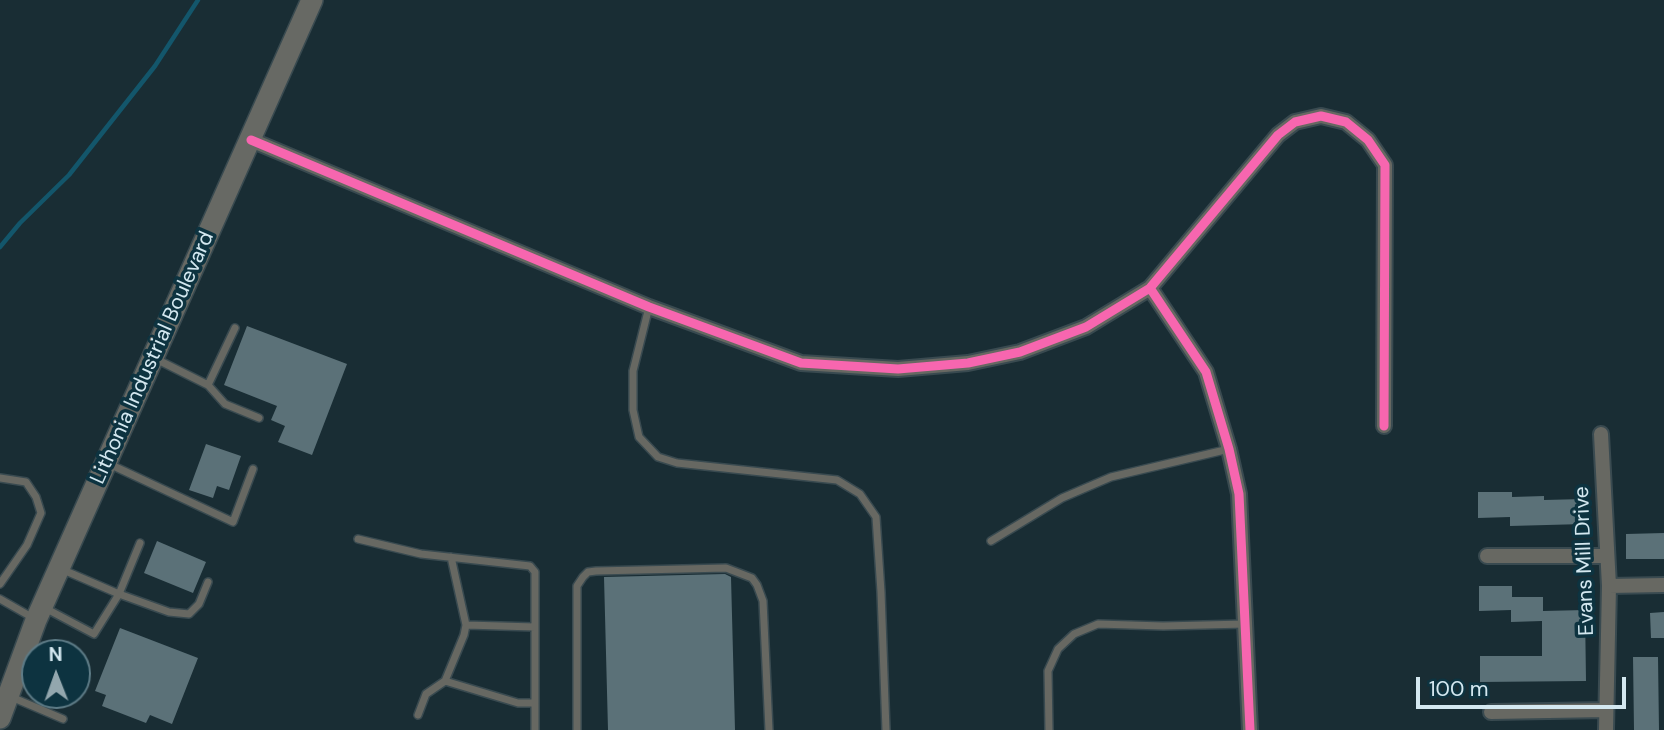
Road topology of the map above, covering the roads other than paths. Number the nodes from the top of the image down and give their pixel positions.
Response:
1 (312, 0) edge
2 (251, 140) junction
3 (1150, 288) junction
4 (649, 307) junction
5 (235, 328) dead end
6 (153, 357) junction
7 (208, 385) junction
8 (259, 418) dead end
9 (1384, 426) dead end
10 (1601, 434) dead end
11 (1229, 449) junction
12 (107, 463) junction
13 (253, 469) dead end
14 (0, 478) edge
15 (358, 539) dead end
16 (991, 541) dead end
17 (140, 543) dead end
18 (1487, 556) dead end
19 (1607, 556) junction
20 (450, 557) junction
21 (60, 569) junction
22 (208, 582) dead end
23 (0, 584) edge
24 (1664, 585) edge
25 (1609, 586) junction
26 (119, 594) junction
27 (0, 600) edge
28 (39, 613) junction
29 (1245, 624) junction
30 (466, 625) junction
31 (535, 627) junction
32 (445, 681) junction
33 (8, 695) junction
34 (535, 703) junction
35 (1606, 710) junction
36 (1491, 712) dead end
37 (418, 715) dead end
38 (0, 718) edge
39 (63, 719) dead end
40 (535, 730) edge
41 (577, 730) edge
42 (769, 730) edge
43 (886, 730) edge
44 (1049, 730) edge
45 (1250, 730) edge
46 (1606, 730) edge

1 - 2 main road, Lithonia Industrial Boulevard
2 - 4 street
2 - 6 main road, Lithonia Industrial Boulevard
3 - 4 street
3 - 9 street
3 - 11 street
4 - 43 lane
5 - 7 lane
6 - 7 lane
6 - 12 main road, Lithonia Industrial Boulevard
7 - 8 lane
10 - 19 street, Evans Mill Drive
11 - 16 lane
11 - 29 street
12 - 13 lane
12 - 21 main road, Lithonia Industrial Boulevard
14 - 23 lane
15 - 20 lane
17 - 26 lane
18 - 19 street
19 - 25 street, Evans Mill Drive
20 - 30 lane
20 - 31 lane
21 - 26 lane
21 - 28 main road, Lithonia Industrial Boulevard
22 - 26 lane
24 - 25 street
25 - 35 street, Evans Mill Drive
26 - 28 lane
27 - 28 lane
28 - 33 main road, Lithonia Industrial Boulevard
29 - 44 lane
29 - 45 street
30 - 31 lane
30 - 32 lane
31 - 34 lane
32 - 34 lane
32 - 37 lane
33 - 38 main road, Lithonia Industrial Boulevard
33 - 39 lane
34 - 40 lane
35 - 36 street
35 - 46 street, Evans Mill Drive
41 - 42 lane

